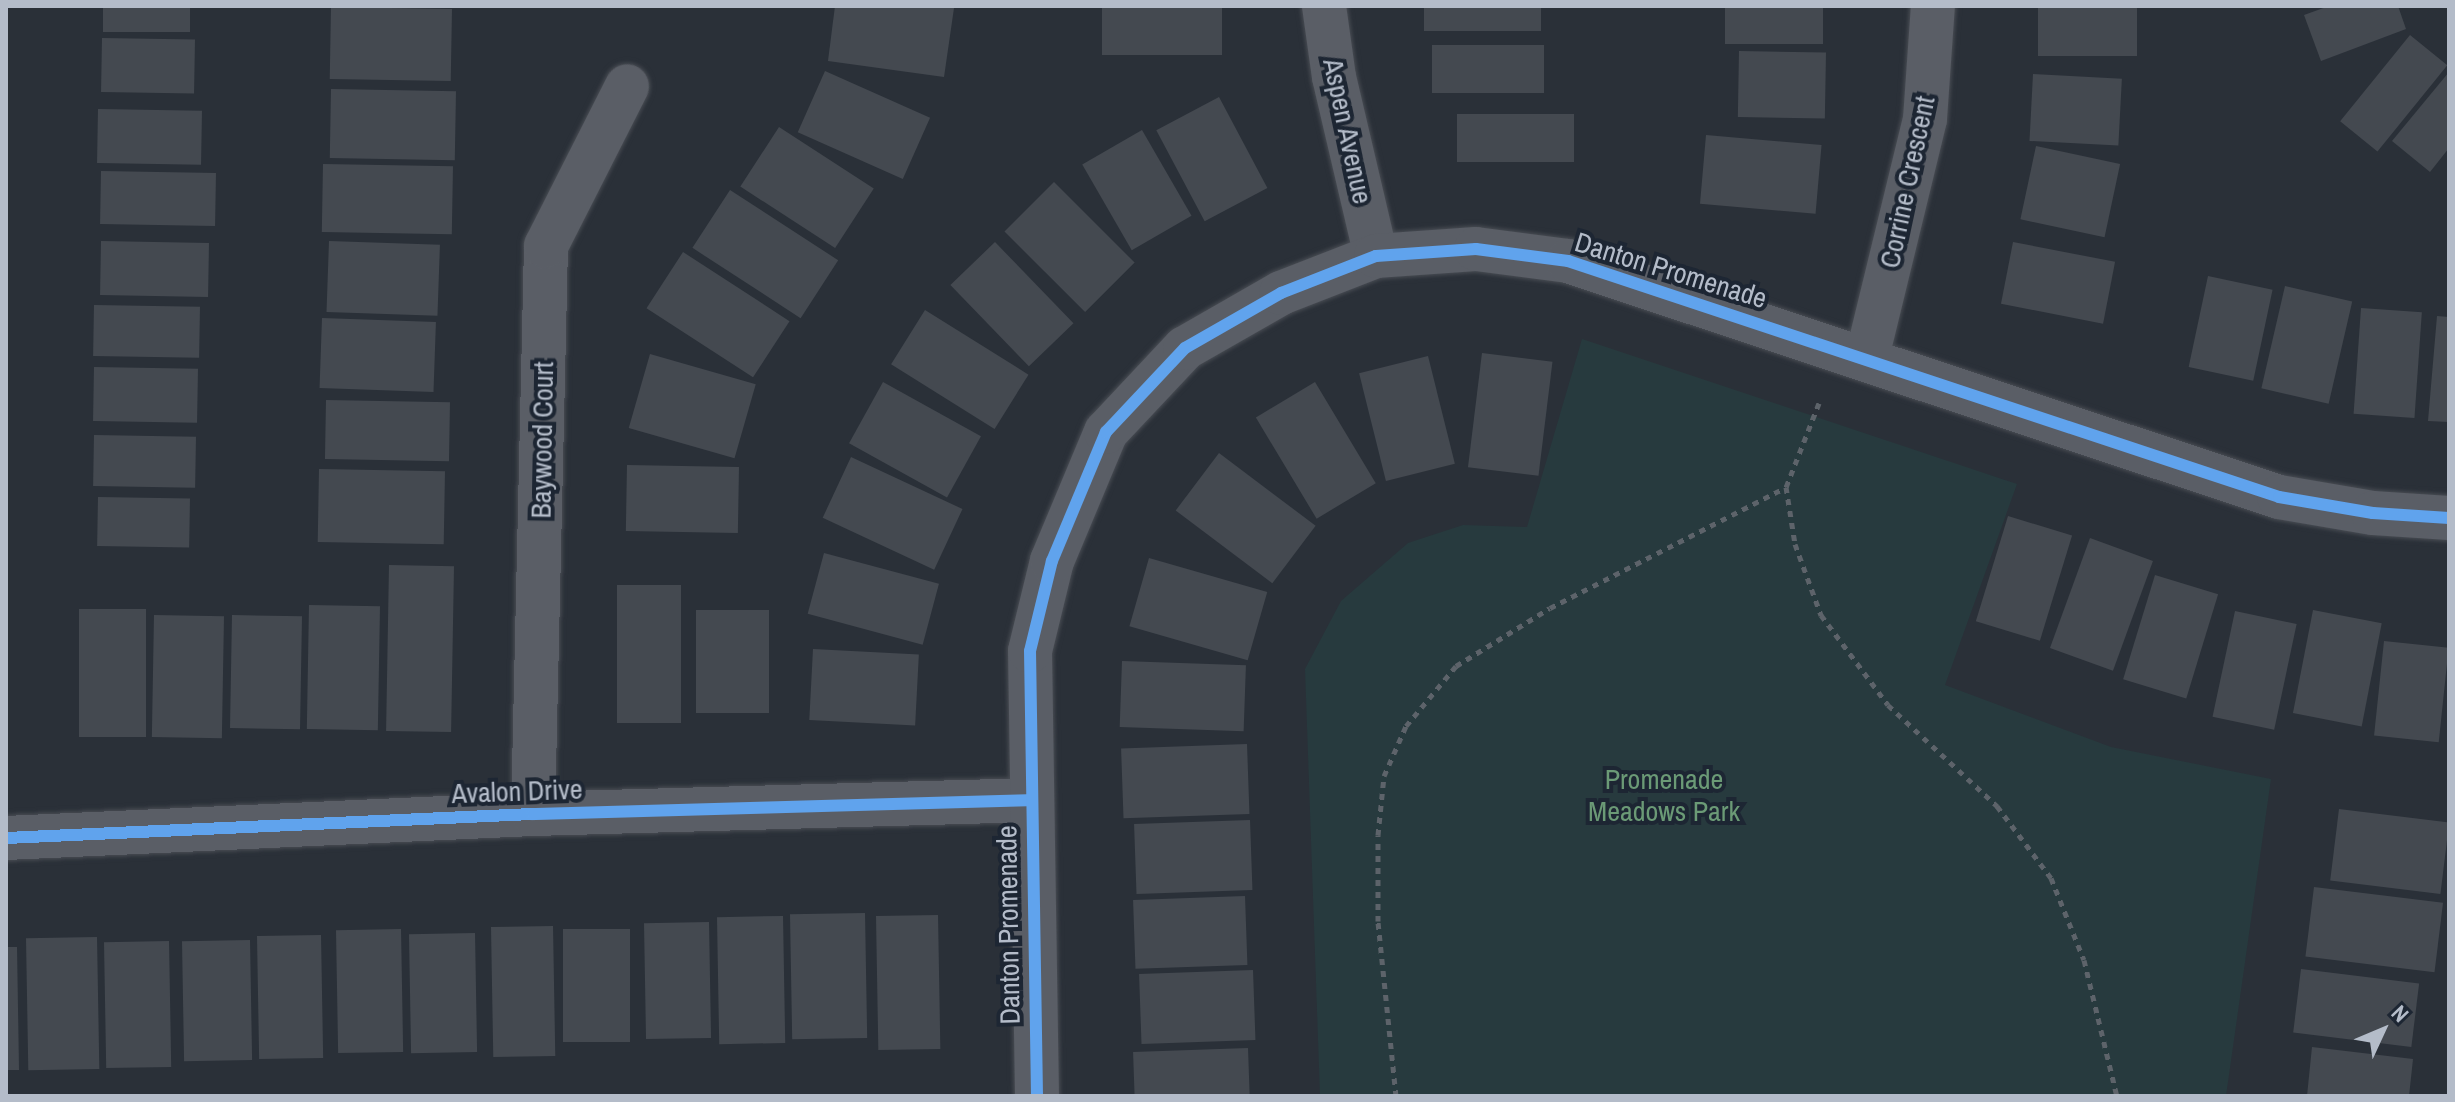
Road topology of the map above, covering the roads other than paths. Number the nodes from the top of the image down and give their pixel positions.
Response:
1 (1324, 6) edge
2 (1933, 6) edge
3 (627, 86) dead end
4 (1376, 256) junction
5 (1867, 357) junction
6 (2449, 518) edge
7 (1030, 800) junction
8 (533, 814) junction
9 (6, 838) edge
10 (1037, 1096) edge

1 - 4 street, Aspen Avenue
2 - 5 street, Corrine Crescent
3 - 8 street, Baywood Court
4 - 5 street, Danton Promenade
4 - 7 street, Danton Promenade
5 - 6 street, Danton Promenade
7 - 8 street, Avalon Drive
7 - 10 street, Danton Promenade
8 - 9 street, Avalon Drive

